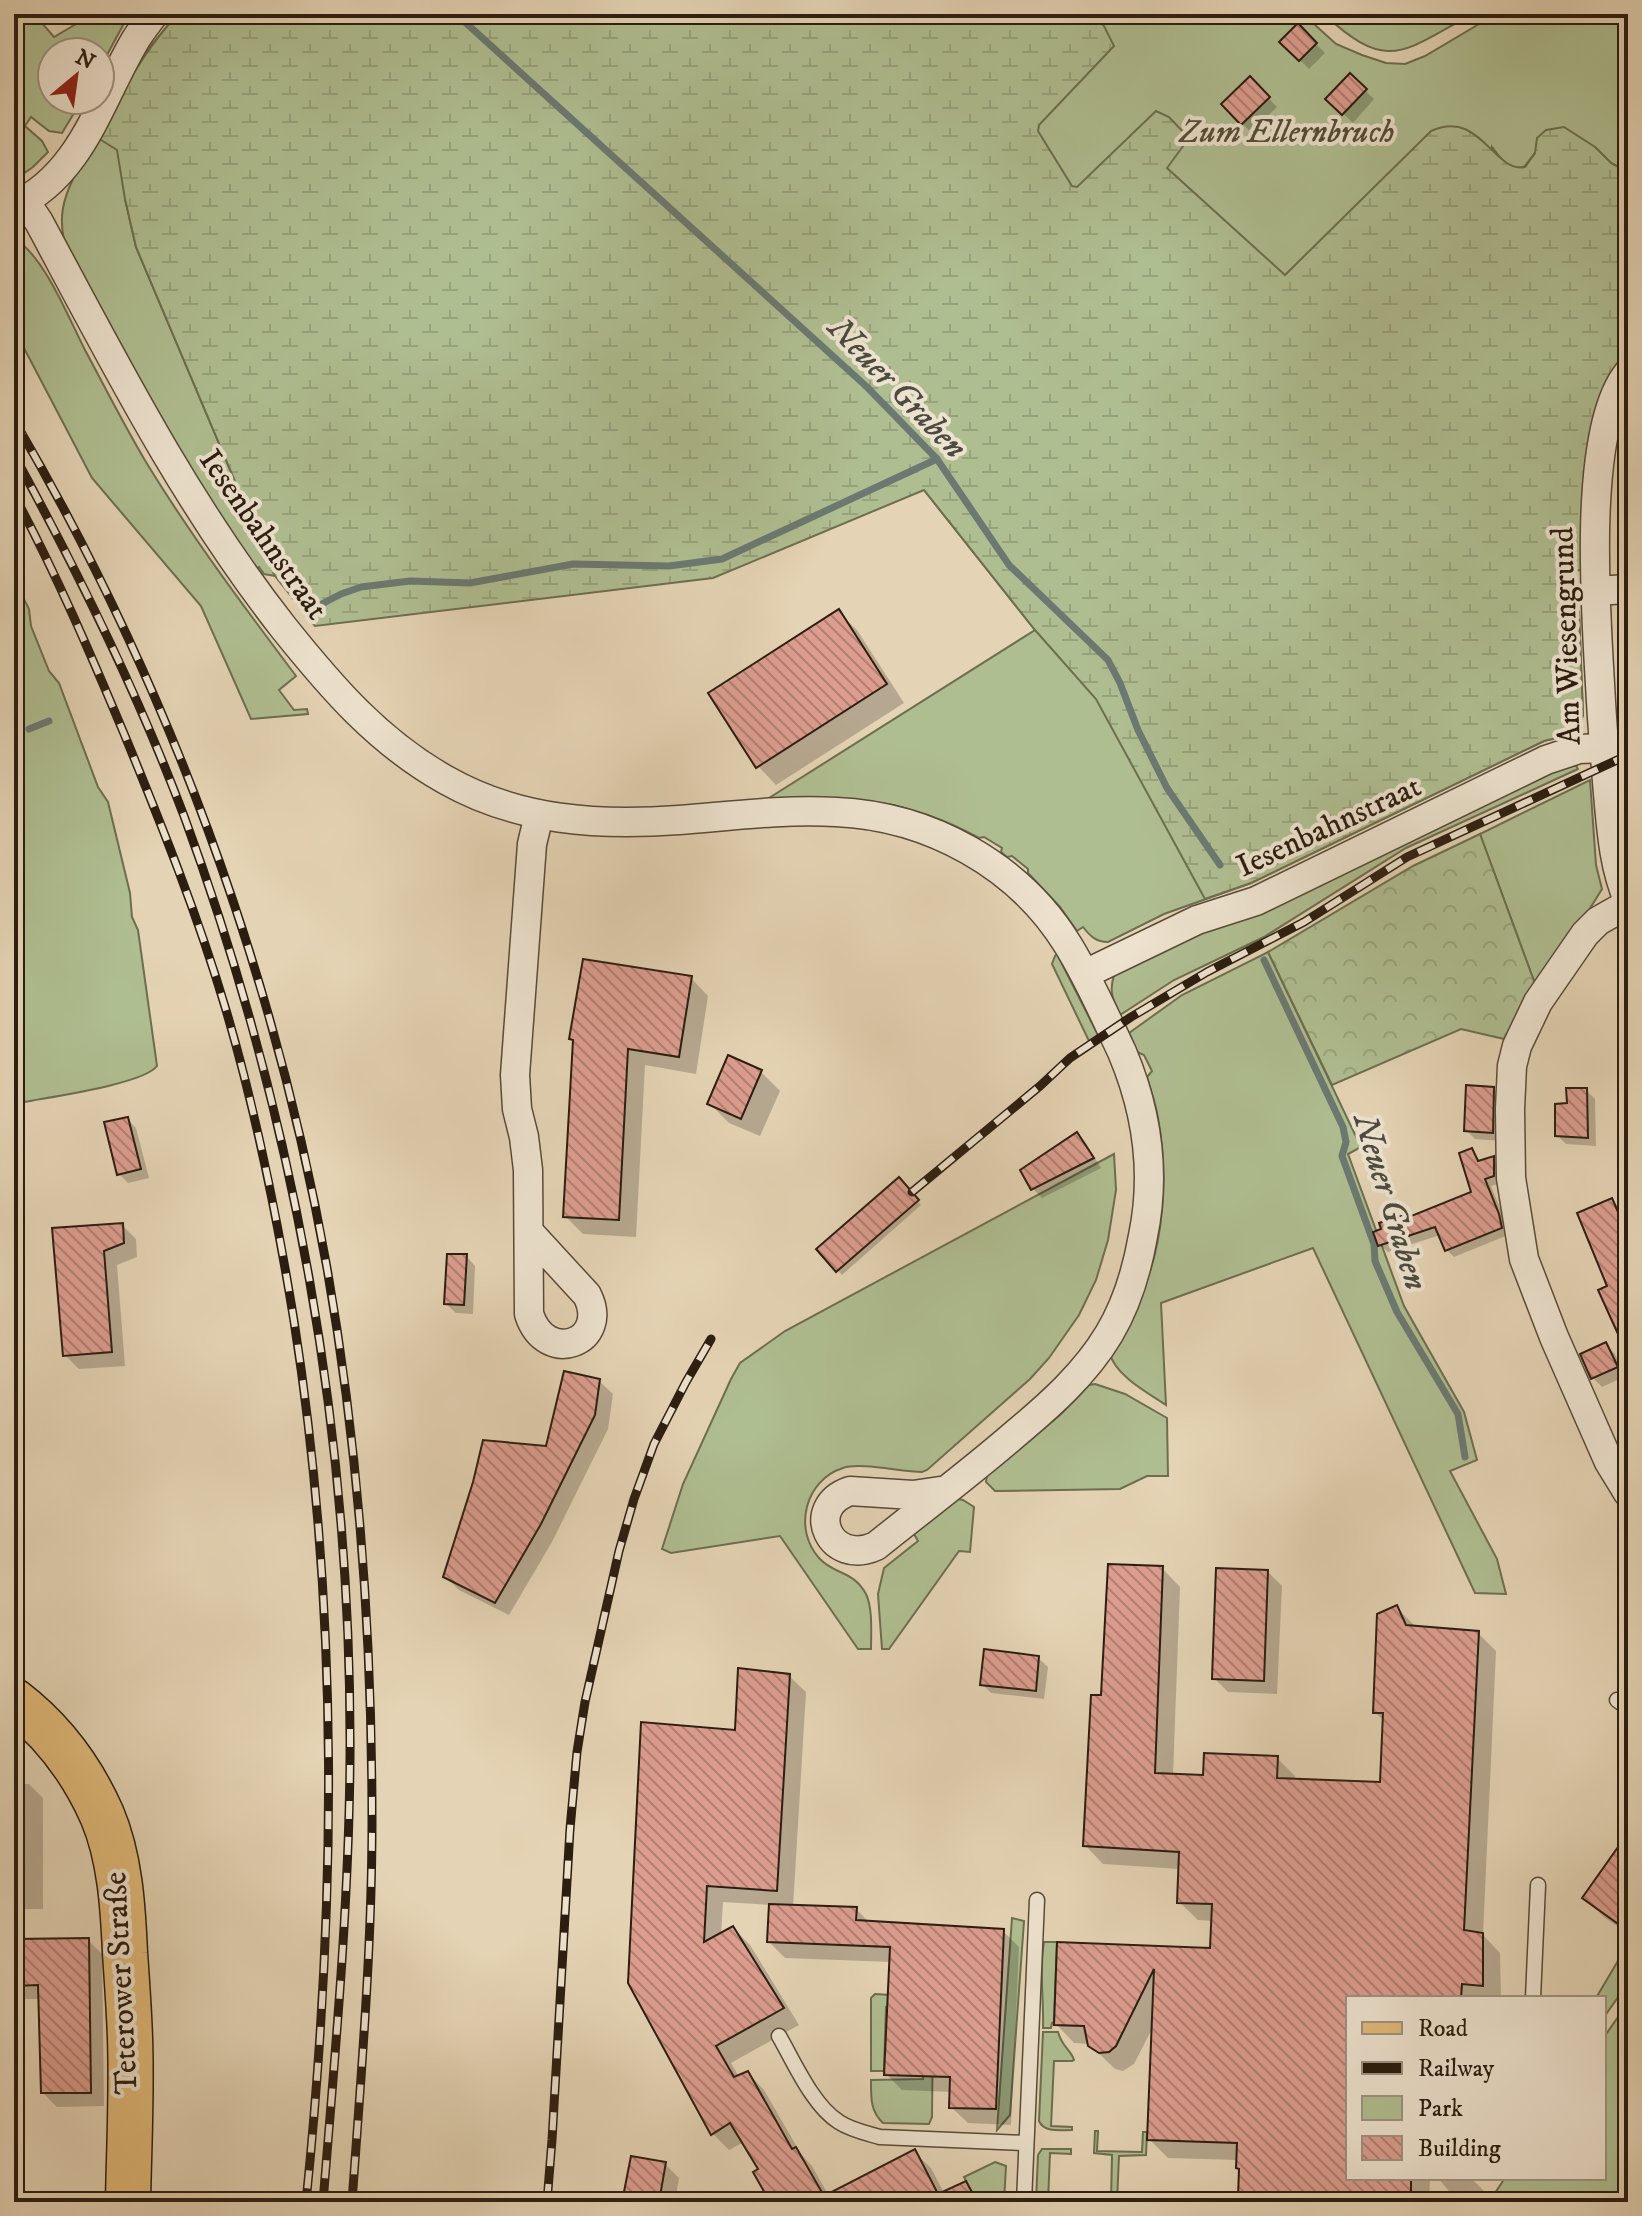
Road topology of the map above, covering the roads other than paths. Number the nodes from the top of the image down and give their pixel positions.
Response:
1 (154, 14) edge
2 (20, 203) edge
3 (1628, 373) edge
4 (1628, 589) edge
5 (1595, 591) junction
6 (1604, 748) junction
7 (539, 815) junction
8 (1620, 845) edge
9 (1628, 902) edge
10 (1085, 974) junction
11 (530, 1233) dead end
12 (947, 1490) dead end
13 (1628, 1493) edge
14 (14, 1701) edge
15 (1538, 1885) dead end
16 (1037, 1900) dead end
17 (1533, 1996) edge
18 (779, 2036) dead end
19 (1025, 2143) junction
20 (128, 2202) edge
21 (1024, 2202) edge

1 - 2 street
2 - 7 street, Iesenbahnstraat
3 - 5 street, Am Wiesengrund
4 - 5 street
5 - 6 street, Am Wiesengrund
6 - 8 street, Am Wiesengrund
6 - 10 street, Iesenbahnstraat
7 - 10 street, Iesenbahnstraat
7 - 11 street
8 - 9 street, Am Wiesengrund
9 - 13 street
10 - 12 street, Iesenbahnstraat
14 - 20 main road, Teterower Straße
15 - 17 lane
16 - 19 lane
18 - 19 lane
19 - 21 lane

